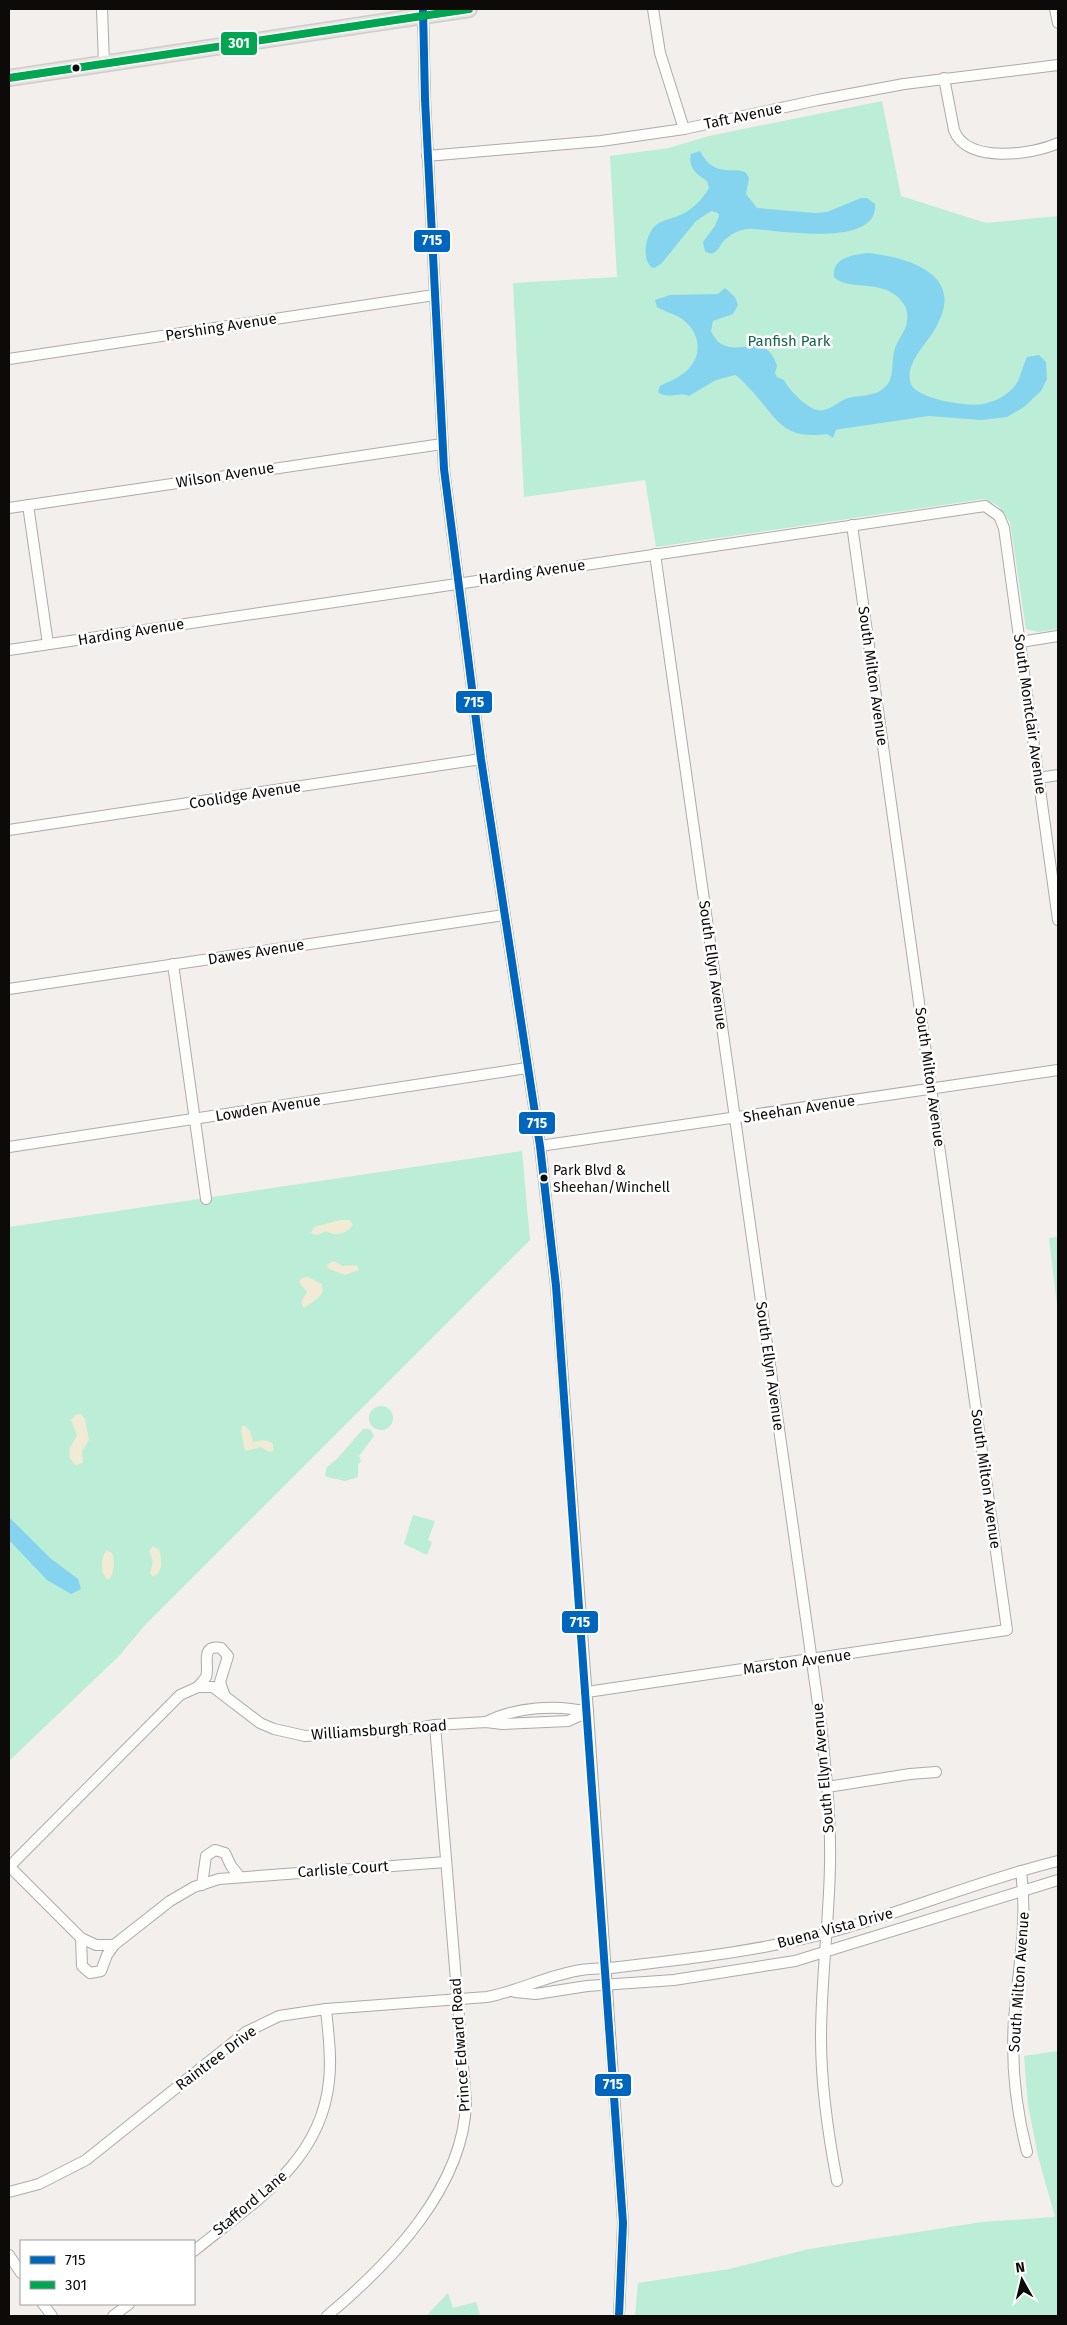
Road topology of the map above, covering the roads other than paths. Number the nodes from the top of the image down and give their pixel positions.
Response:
1 (102, 9) edge
2 (469, 9) edge
3 (653, 9) edge
4 (1055, 9) edge
5 (423, 12) edge
6 (1058, 23) edge
7 (104, 63) junction
8 (1058, 65) edge
9 (9, 78) edge
10 (944, 78) junction
11 (684, 129) junction
12 (1058, 144) edge
13 (427, 156) junction
14 (434, 295) junction
15 (9, 359) edge
16 (442, 444) junction
17 (28, 505) junction
18 (9, 508) edge
19 (994, 511) joint
20 (852, 525) junction
21 (655, 554) junction
22 (460, 583) junction
23 (1058, 636) edge
24 (1020, 642) junction
25 (48, 644) junction
26 (9, 650) edge
27 (481, 759) junction
28 (1058, 775) edge
29 (1039, 778) junction
30 (9, 830) edge
31 (504, 915) junction
32 (1058, 920) edge
33 (173, 964) junction
34 (9, 989) edge
35 (527, 1068) junction
36 (1058, 1070) edge
37 (931, 1088) junction
38 (735, 1118) junction
39 (195, 1119) junction
40 (540, 1146) junction
41 (9, 1147) edge
42 (206, 1199) dead end
43 (1007, 1630) joint
44 (811, 1661) junction
45 (198, 1687) junction
46 (587, 1692) junction
47 (224, 1694) junction
48 (588, 1712) junction
49 (435, 1725) junction
50 (936, 1772) dead end
51 (827, 1787) junction
52 (1058, 1861) edge
53 (446, 1862) junction
54 (9, 1866) edge
55 (1021, 1871) junction
56 (240, 1877) junction
57 (1058, 1880) edge
58 (202, 1885) junction
59 (1024, 1890) junction
60 (826, 1933) junction
61 (81, 1938) junction
62 (114, 1945) junction
63 (826, 1954) junction
64 (607, 1969) junction
65 (607, 1986) junction
66 (511, 1992) junction
67 (457, 1999) junction
68 (326, 2009) junction
69 (1027, 2152) dead end
70 (837, 2181) dead end
71 (9, 2192) edge
72 (195, 2250) edge
73 (9, 2254) edge
74 (20, 2271) edge
75 (44, 2305) edge
76 (128, 2305) edge
77 (52, 2316) edge
78 (113, 2316) edge
79 (327, 2316) edge
80 (619, 2316) edge

1 - 7 street
2 - 5 main road
3 - 11 street
4 - 6 street
5 - 7 main road
5 - 13 street
7 - 9 main road
8 - 10 street, Taft Avenue
10 - 11 street, Taft Avenue
10 - 12 street
11 - 13 street, Taft Avenue
13 - 14 street
14 - 15 street, Pershing Avenue
14 - 16 street
16 - 17 street, Wilson Avenue
16 - 22 street
17 - 18 street, Wilson Avenue
17 - 25 street
19 - 20 street, Harding Avenue
19 - 24 street, South Montclair Avenue
20 - 21 street, Harding Avenue
20 - 37 street, South Milton Avenue
21 - 22 street, Harding Avenue
21 - 38 street, South Ellyn Avenue
22 - 25 street, Harding Avenue
22 - 27 street
23 - 24 street
24 - 29 street, South Montclair Avenue
25 - 26 street, Harding Avenue
27 - 30 street, Coolidge Avenue
27 - 31 street
28 - 29 street
29 - 32 street, South Montclair Avenue
31 - 33 street, Dawes Avenue
31 - 35 street
33 - 34 street, Dawes Avenue
33 - 39 street
35 - 39 street, Lowden Avenue
35 - 40 street
36 - 37 street, Sheehan Avenue
37 - 38 street, Sheehan Avenue
37 - 43 street, South Milton Avenue
38 - 40 street, Sheehan Avenue
38 - 44 street, South Ellyn Avenue
39 - 41 street, Lowden Avenue
39 - 42 street
40 - 46 street
43 - 44 street, Marston Avenue
44 - 46 street, Marston Avenue
44 - 51 street, South Ellyn Avenue
45 - 47 street, Williamsburgh Road
45 - 47 street
45 - 54 street
46 - 48 street
47 - 49 street, Williamsburgh Road
48 - 49 street, Williamsburgh Road
48 - 64 street
49 - 53 street, Prince Edward Road
50 - 51 street
51 - 60 street, South Ellyn Avenue
52 - 55 street, Buena Vista Drive
53 - 56 street, Carlisle Court
53 - 67 street, Prince Edward Road
54 - 61 street
55 - 59 street, South Milton Avenue
55 - 60 street, Buena Vista Drive
56 - 58 street, Carlisle Court
56 - 58 street
57 - 59 street, Buena Vista Drive
58 - 62 street, Carlisle Court
59 - 63 street, Buena Vista Drive
59 - 69 street, South Milton Avenue
60 - 63 street, South Ellyn Avenue
60 - 64 street, Buena Vista Drive
61 - 62 street
61 - 62 street, Carlisle Court
63 - 65 street, Buena Vista Drive
63 - 70 street, South Ellyn Avenue
64 - 65 street
64 - 66 street, Raintree Drive
65 - 66 street, Raintree Drive
65 - 80 street
66 - 67 street, Raintree Drive
67 - 68 street, Raintree Drive
67 - 79 street, Prince Edward Road
68 - 71 street, Raintree Drive
68 - 72 street, Stafford Lane
73 - 74 street
75 - 77 street
76 - 78 street

